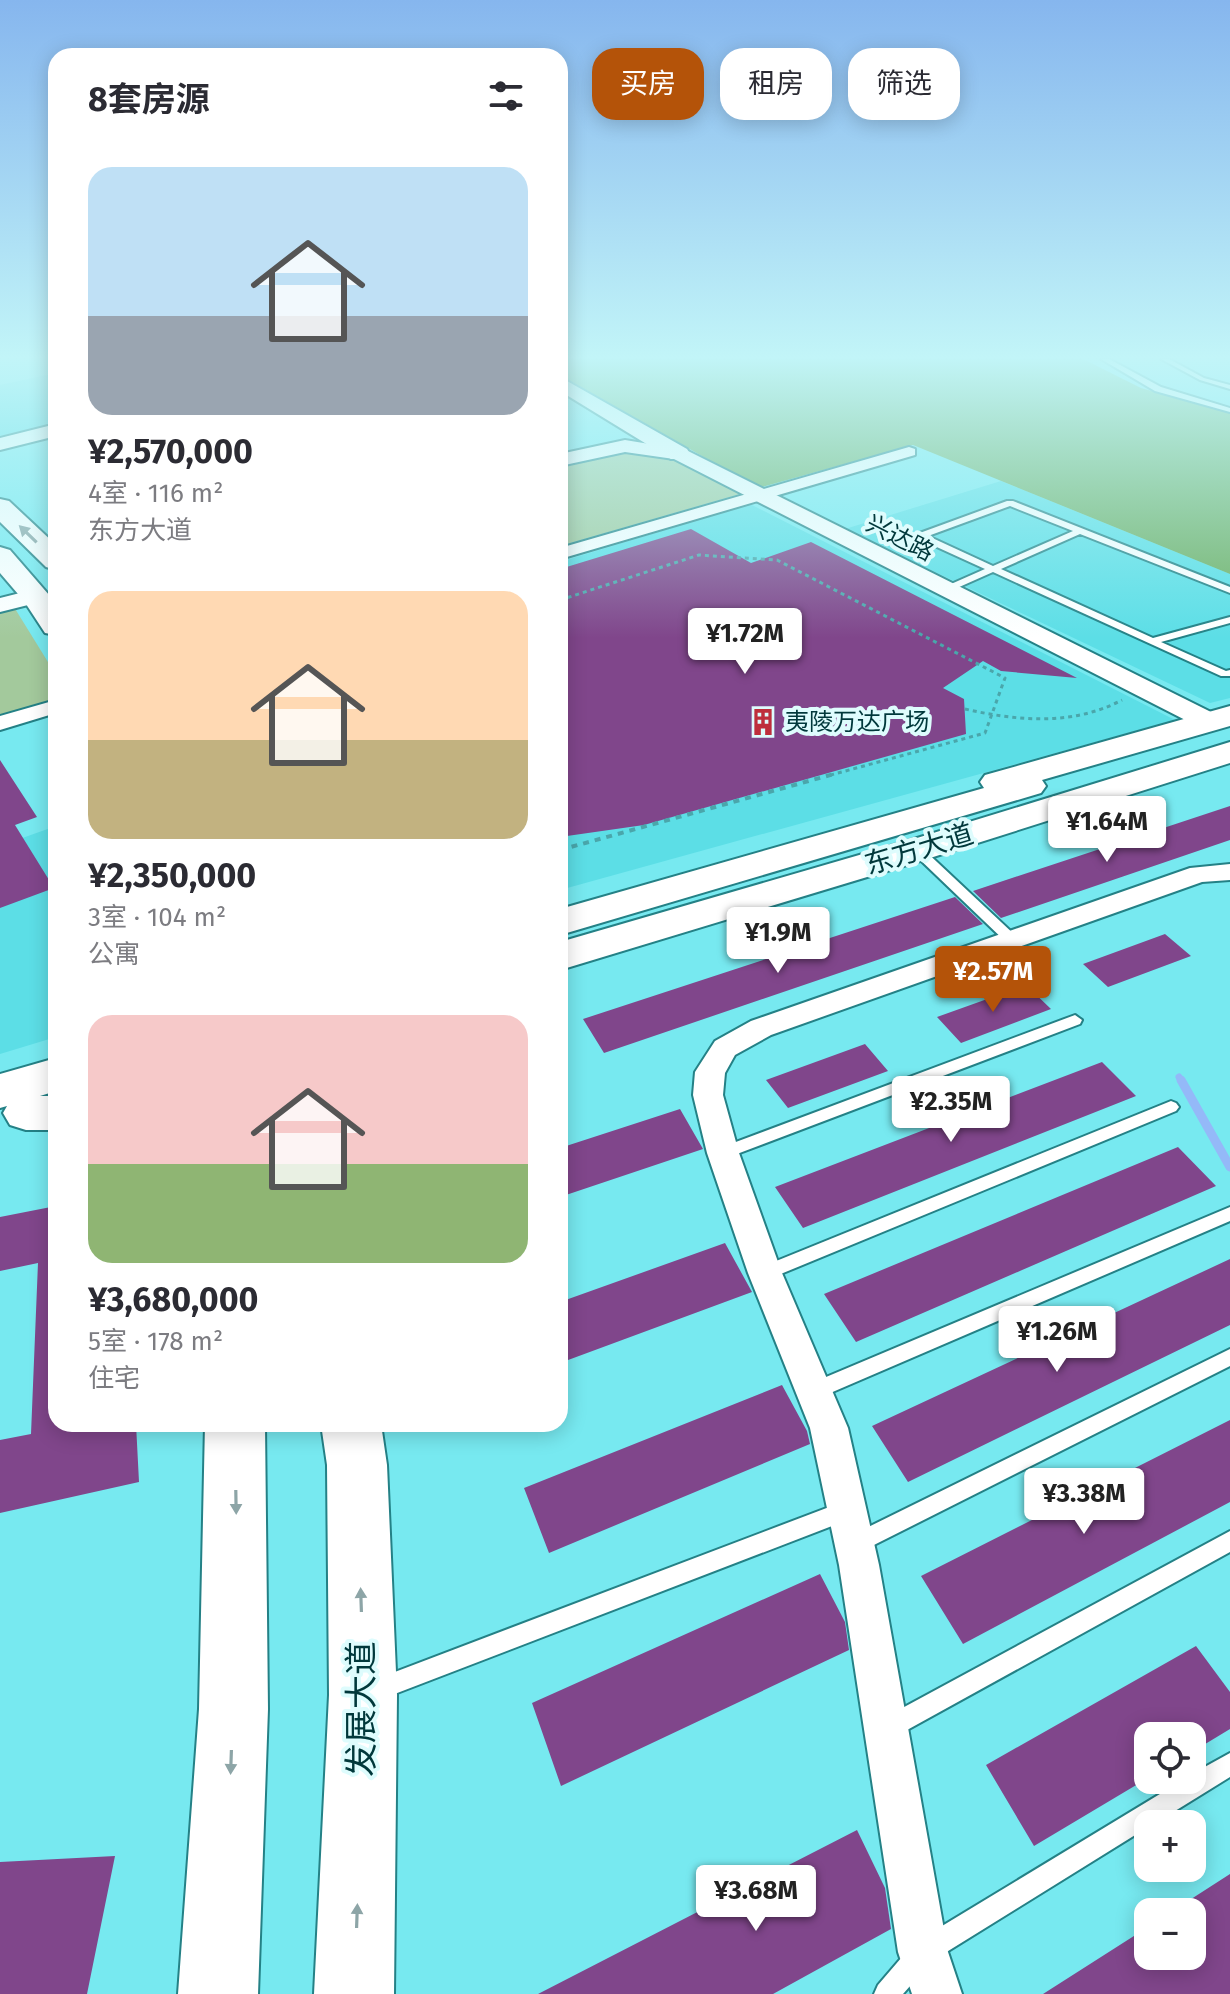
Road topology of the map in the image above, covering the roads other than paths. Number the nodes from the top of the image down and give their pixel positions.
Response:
1 (593, 452) edge
2 (671, 452) edge
3 (676, 452) edge
4 (909, 452) dead end
5 (679, 454) junction
6 (568, 458) edge
7 (756, 495) junction
8 (0, 507) edge
9 (1082, 530) dead end
10 (568, 552) edge
11 (48, 553) edge
12 (0, 556) edge
13 (993, 569) junction
14 (945, 590) junction
15 (1230, 590) edge
16 (36, 596) junction
17 (0, 605) edge
18 (48, 614) edge
19 (1230, 620) edge
20 (1152, 641) junction
21 (1230, 673) edge
22 (48, 708) edge
23 (0, 723) edge
24 (1225, 725) edge
25 (1230, 752) edge
26 (917, 850) junction
27 (1230, 872) edge
28 (568, 906) edge
29 (568, 920) edge
30 (568, 935) edge
31 (1012, 940) junction
32 (568, 954) edge
33 (1075, 1020) dead end
34 (1171, 1107) dead end
35 (723, 1153) junction
36 (1230, 1214) edge
37 (765, 1273) junction
38 (1230, 1357) edge
39 (814, 1391) junction
40 (235, 1432) edge
41 (352, 1432) edge
42 (847, 1510) junction
43 (1230, 1541) edge
44 (855, 1545) junction
45 (363, 1695) junction
46 (886, 1729) junction
47 (1230, 1764) edge
48 (923, 1952) junction
49 (218, 1994) edge
50 (354, 1994) edge
51 (887, 1994) edge
52 (937, 1994) edge

1 - 6 street, 兴达路
2 - 5 street, 兴达路
3 - 5 main road
4 - 7 street
5 - 7 street, 兴达路
7 - 10 street
7 - 14 street, 兴达路
11 -> 8 highway
9 - 13 lane
12 - 16 highway
13 - 14 lane
13 - 15 lane
13 - 20 lane
14 - 24 street, 兴达路
16 - 17 street
16 - 18 highway
19 - 20 lane
20 - 21 lane
22 - 23 street
24 - 28 main road, 东方大道
24 - 29 main road
24 - 30 main road
25 - 26 main road, 东方大道
26 - 31 lane
26 - 32 main road, 东方大道
27 - 31 street
31 - 35 street
33 - 35 lane
34 - 37 lane
35 - 37 street
36 - 39 lane
37 - 39 street
38 - 44 lane
39 - 42 street
40 -> 49 highway
45 -> 41 highway, 发展大道
42 - 44 street
42 - 45 lane
43 - 46 lane
44 - 46 street
50 -> 45 highway, 发展大道
46 - 48 street
47 - 48 lane
48 - 51 lane
48 - 52 street

